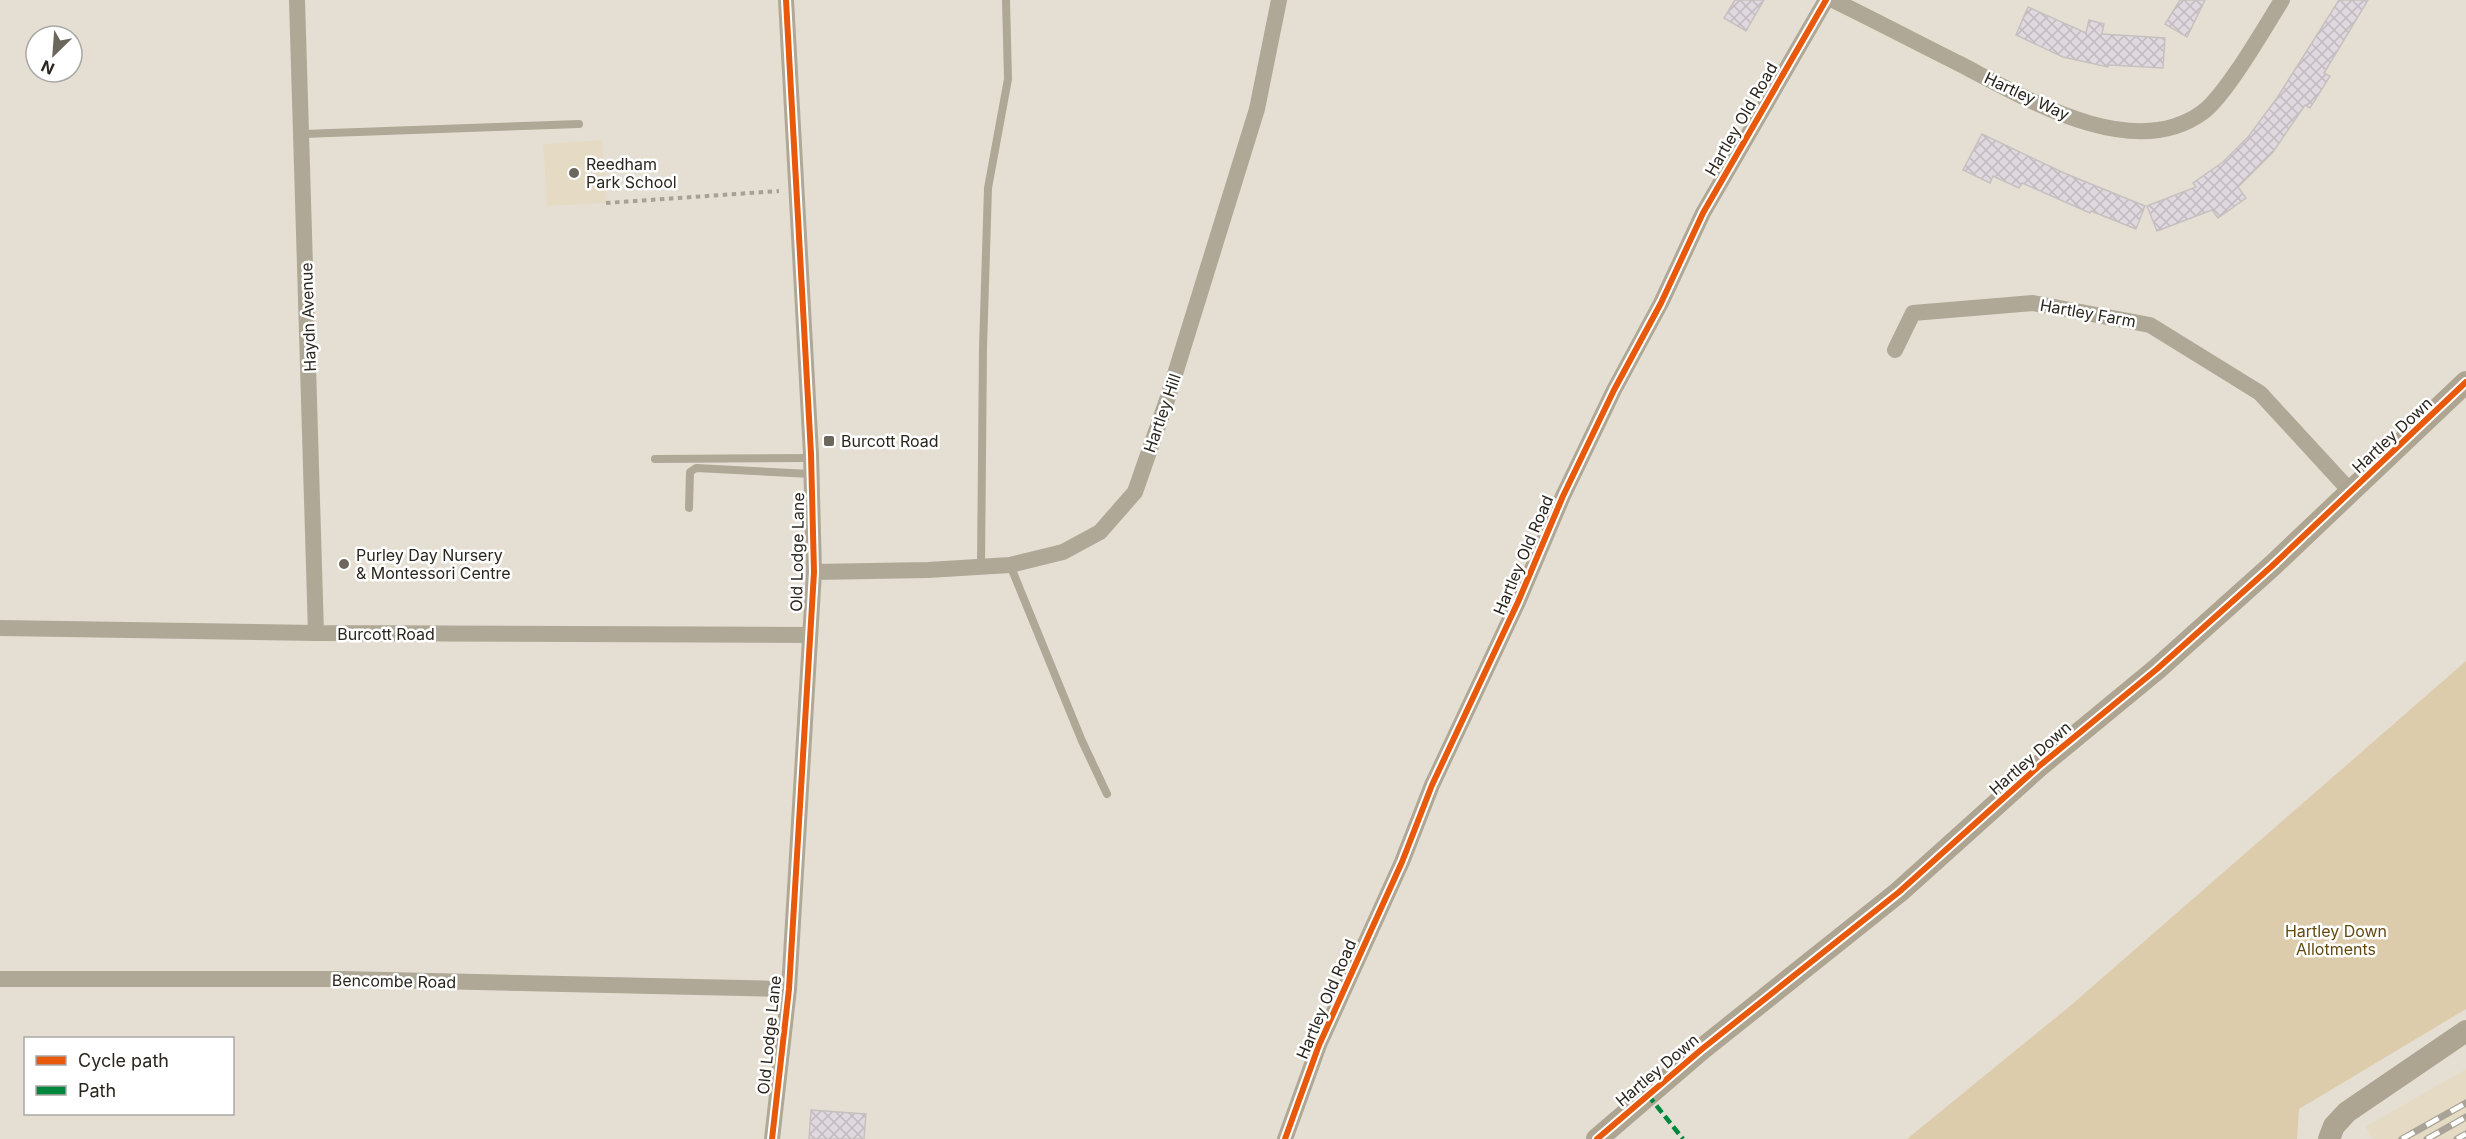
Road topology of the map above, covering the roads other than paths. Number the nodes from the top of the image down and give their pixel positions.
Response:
1 (297, 0) edge
2 (786, 0) edge
3 (1006, 0) edge
4 (1279, 0) edge
5 (1826, 0) edge
6 (1833, 0) edge
7 (2282, 0) edge
8 (579, 124) dead end
9 (303, 134) junction
10 (1895, 350) dead end
11 (2466, 382) edge
12 (655, 459) dead end
13 (811, 466) junction
14 (2351, 492) junction
15 (689, 508) dead end
16 (1010, 565) junction
17 (981, 567) junction
18 (814, 572) junction
19 (0, 628) edge
20 (316, 633) junction
21 (808, 635) junction
22 (1107, 794) dead end
23 (0, 979) edge
24 (789, 989) junction
25 (2466, 1031) edge
26 (772, 1139) edge
27 (1285, 1139) edge
28 (1597, 1139) edge
29 (2329, 1139) edge

1 - 9 street, Haydn Avenue
2 - 13 street, Old Lodge Lane
3 - 17 lane
4 - 16 street, Hartley Hill
5 - 27 street, Hartley Old Road
6 - 7 street, Hartley Way
8 - 9 lane
9 - 20 street, Haydn Avenue
10 - 14 street, Hartley Farm
11 - 14 street, Hartley Down
12 - 13 lane
13 - 15 lane
13 - 18 street, Old Lodge Lane
14 - 28 street, Hartley Down
16 - 17 street, Hartley Hill
16 - 22 lane
17 - 18 street, Hartley Hill
18 - 21 street, Old Lodge Lane
19 - 20 street, Burcott Road
20 - 21 street, Burcott Road
21 - 24 street, Old Lodge Lane
23 - 24 street, Bencombe Road
24 - 26 street, Old Lodge Lane
25 - 29 street

